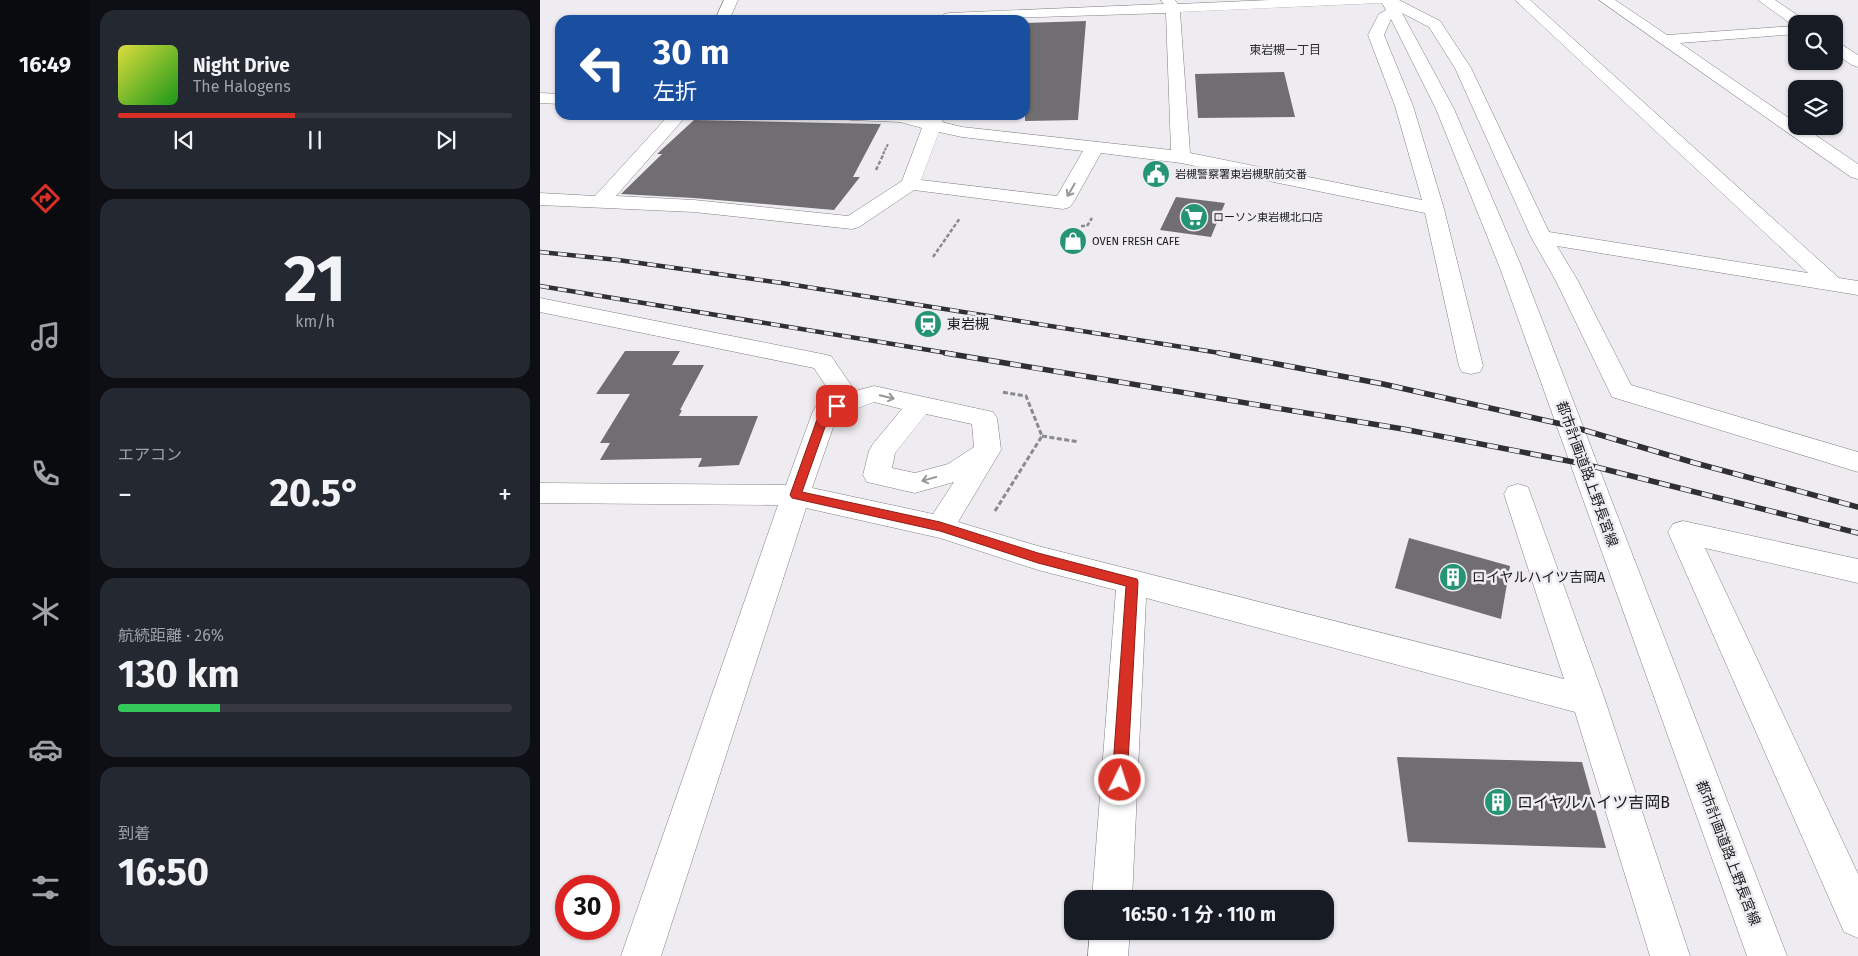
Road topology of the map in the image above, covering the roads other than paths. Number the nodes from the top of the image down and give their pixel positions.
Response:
1 (731, 0) edge
2 (945, 0) edge
3 (1522, 0) edge
4 (1606, 0) edge
5 (1765, 0) edge
6 (1387, 3) edge
7 (1171, 4) edge
8 (724, 15) edge
9 (948, 15) edge
10 (996, 15) edge
11 (1788, 15) edge
12 (1788, 31) edge
13 (1665, 40) junction
14 (1843, 52) edge
15 (1858, 62) edge
16 (540, 98) edge
17 (555, 99) edge
18 (674, 120) edge
19 (934, 120) edge
20 (1095, 147) junction
21 (1180, 157) junction
22 (1858, 173) edge
23 (910, 184) junction
24 (540, 199) edge
25 (600, 202) junction
26 (1434, 209) junction
27 (1541, 237) junction
28 (1831, 283) junction
29 (1858, 288) edge
30 (540, 305) edge
31 (1471, 366) dead end
32 (849, 401) junction
33 (920, 404) junction
34 (988, 450) junction
35 (1858, 462) edge
36 (540, 493) edge
37 (1518, 494) dead end
38 (796, 495) junction
39 (940, 526) junction
40 (1858, 570) edge
41 (1132, 582) junction
42 (1588, 700) junction
43 (1113, 890) edge
44 (1858, 918) edge
45 (1109, 940) edge
46 (641, 956) edge
47 (1108, 956) edge
48 (1670, 956) edge
49 (1767, 956) edge

1 - 8 street
2 - 9 street
3 - 28 street
4 - 13 street
5 - 11 street
6 - 7 street
6 - 26 street
6 - 27 street
6 - 49 street, 都市計画道路上野長宮線
7 - 10 street
7 - 21 street
12 - 13 street
13 - 22 street
14 - 15 street
16 - 17 street
18 - 25 street
19 - 20 street
19 - 23 street
20 - 21 street
20 -> 23 street
21 - 26 street
23 - 25 street
24 - 25 street
26 - 31 street
27 - 28 street
27 - 35 street
28 - 29 street
30 - 32 street
32 -> 33 street
32 - 38 street
33 - 34 street
34 -> 33 street
34 - 39 street
36 - 38 street
37 - 42 street
38 - 39 street
38 - 46 street
39 - 41 street
40 - 44 street
41 - 42 street
41 - 43 street
42 - 48 street
45 - 47 street

